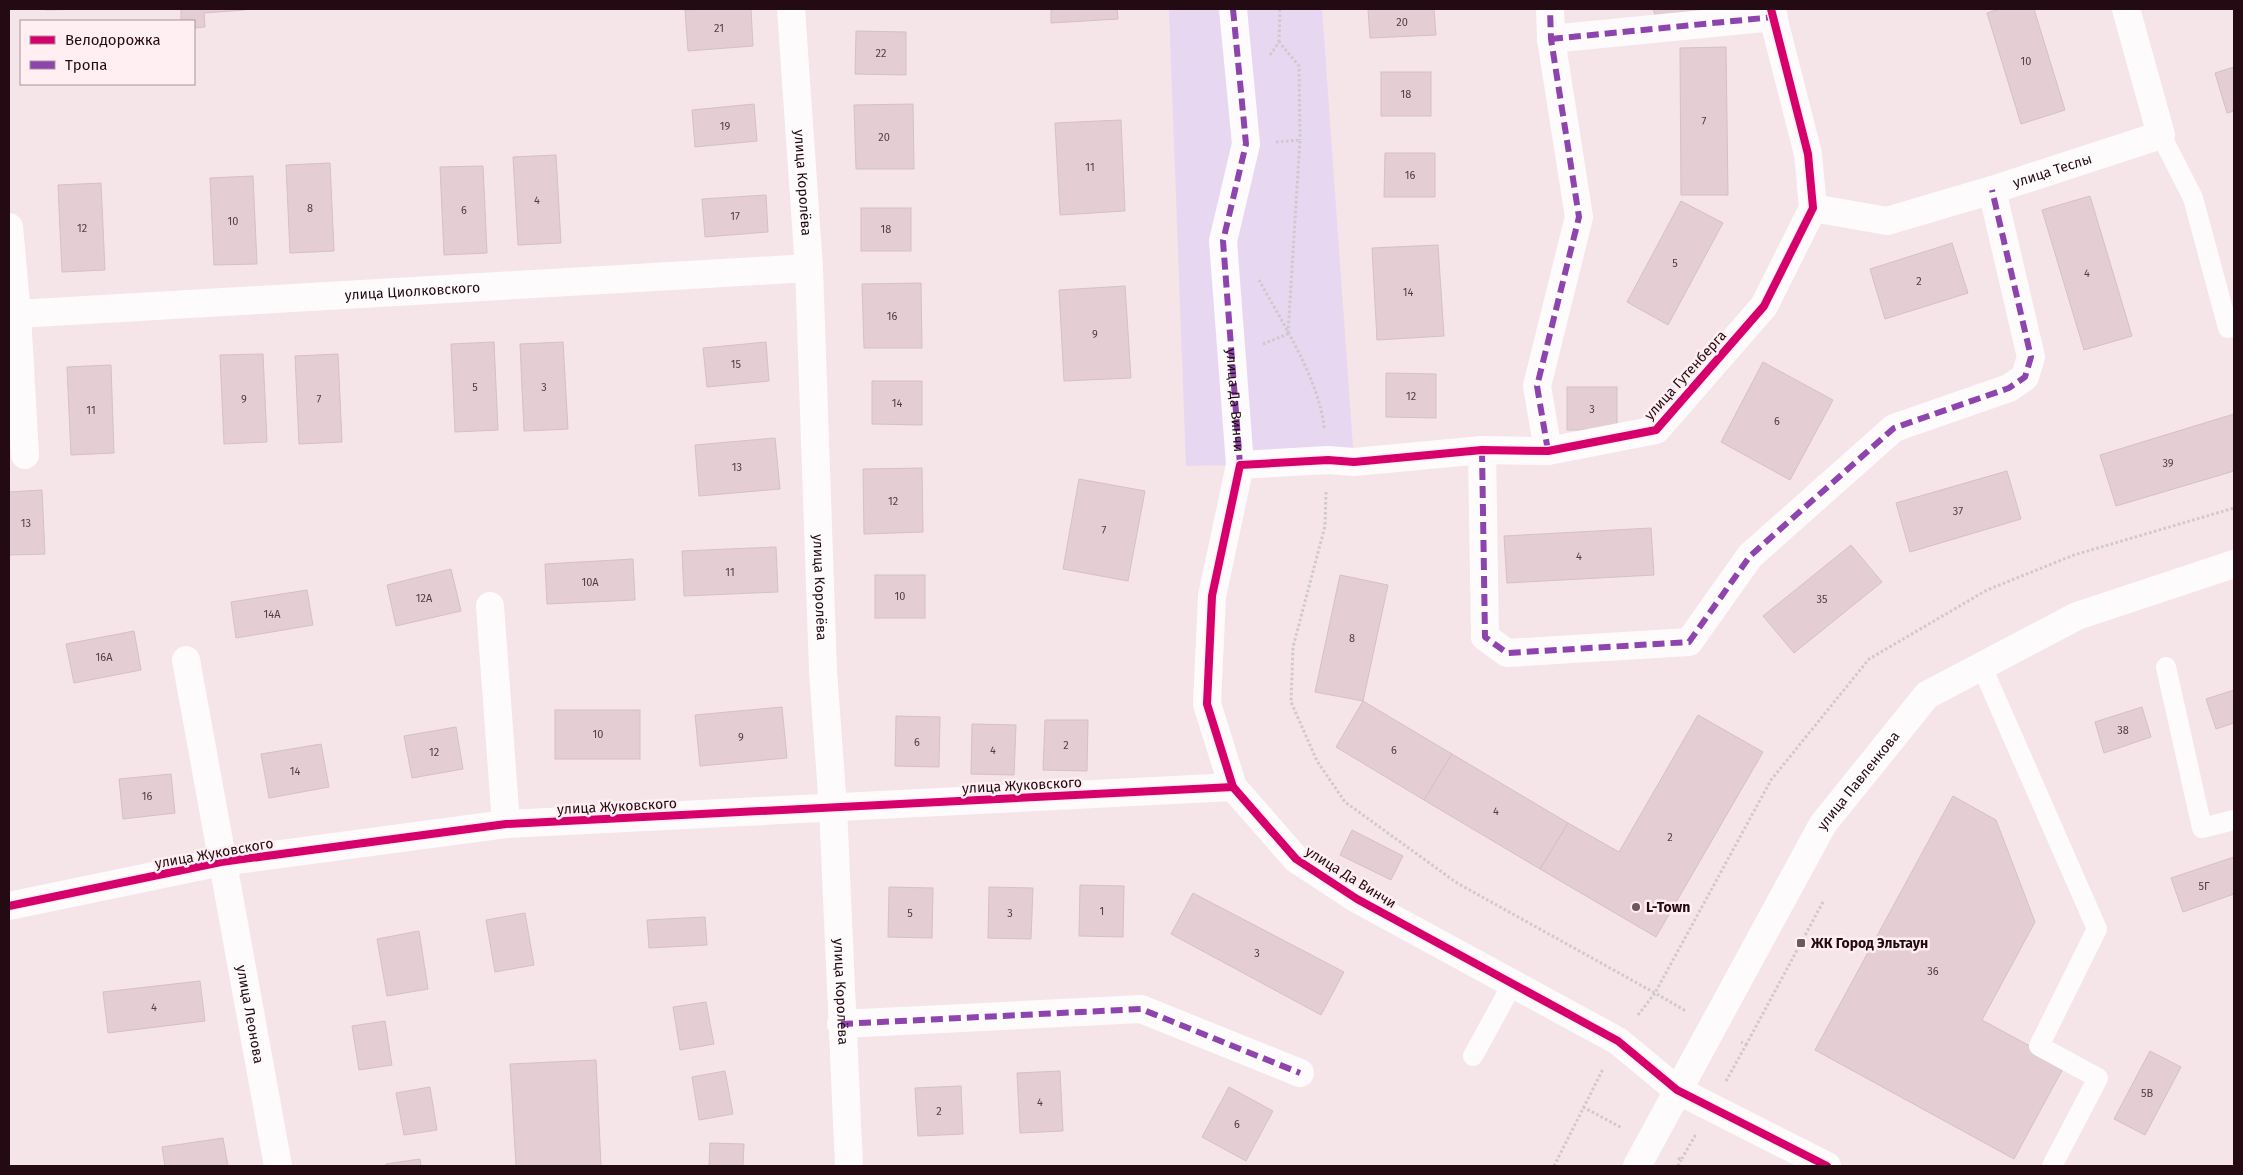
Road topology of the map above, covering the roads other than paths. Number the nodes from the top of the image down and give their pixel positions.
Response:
1 (791, 9) edge
2 (1233, 9) edge
3 (1550, 9) edge
4 (2126, 9) edge
5 (1773, 13) edge
6 (1551, 39) junction
7 (2161, 135) junction
8 (1992, 190) junction
9 (1813, 208) junction
10 (9, 227) edge
11 (809, 268) junction
12 (17, 314) junction
13 (2234, 326) edge
14 (1482, 450) junction
15 (1548, 451) junction
16 (24, 455) dead end
17 (1240, 465) junction
18 (2234, 564) edge
19 (490, 606) dead end
20 (186, 660) dead end
21 (1982, 666) junction
22 (2166, 667) dead end
23 (1234, 787) junction
24 (833, 808) junction
25 (2234, 820) edge
26 (506, 824) junction
27 (221, 862) junction
28 (9, 906) edge
29 (1513, 983) junction
30 (841, 1024) junction
31 (1473, 1056) dead end
32 (1300, 1073) dead end
33 (1677, 1090) junction
34 (278, 1166) edge
35 (849, 1166) edge
36 (1637, 1166) edge
37 (1827, 1166) edge
38 (2052, 1166) edge

1 - 11 street, улица Королёва
2 - 17 street, улица Да Винчи
3 - 6 street
4 - 7 street
5 - 6 street
5 - 9 street
6 - 15 street
7 - 8 street, улица Теслы
7 - 13 lane
8 - 9 street, улица Теслы
8 - 14 street
9 - 15 street, улица Гутенберга
10 - 12 street
11 - 12 street, улица Циолковского
11 - 24 street, улица Королёва
12 - 16 street
14 - 15 street, улица Гутенберга
14 - 17 street, улица Гутенберга
17 - 23 street, улица Да Винчи
18 - 21 street, улица Павленкова
19 - 26 street
20 - 27 street, улица Леонова
21 - 33 street, улица Павленкова
21 - 38 lane
22 - 25 lane
23 - 24 street, улица Жуковского
23 - 29 street, улица Да Винчи
24 - 26 street, улица Жуковского
24 - 30 street, улица Королёва
26 - 27 street, улица Жуковского
27 - 28 street, улица Жуковского
27 - 34 street, улица Леонова
29 - 31 lane
29 - 33 street, улица Да Винчи
30 - 32 street
30 - 35 street, улица Королёва
33 - 36 street, улица Павленкова
33 - 37 street, улица Да Винчи

